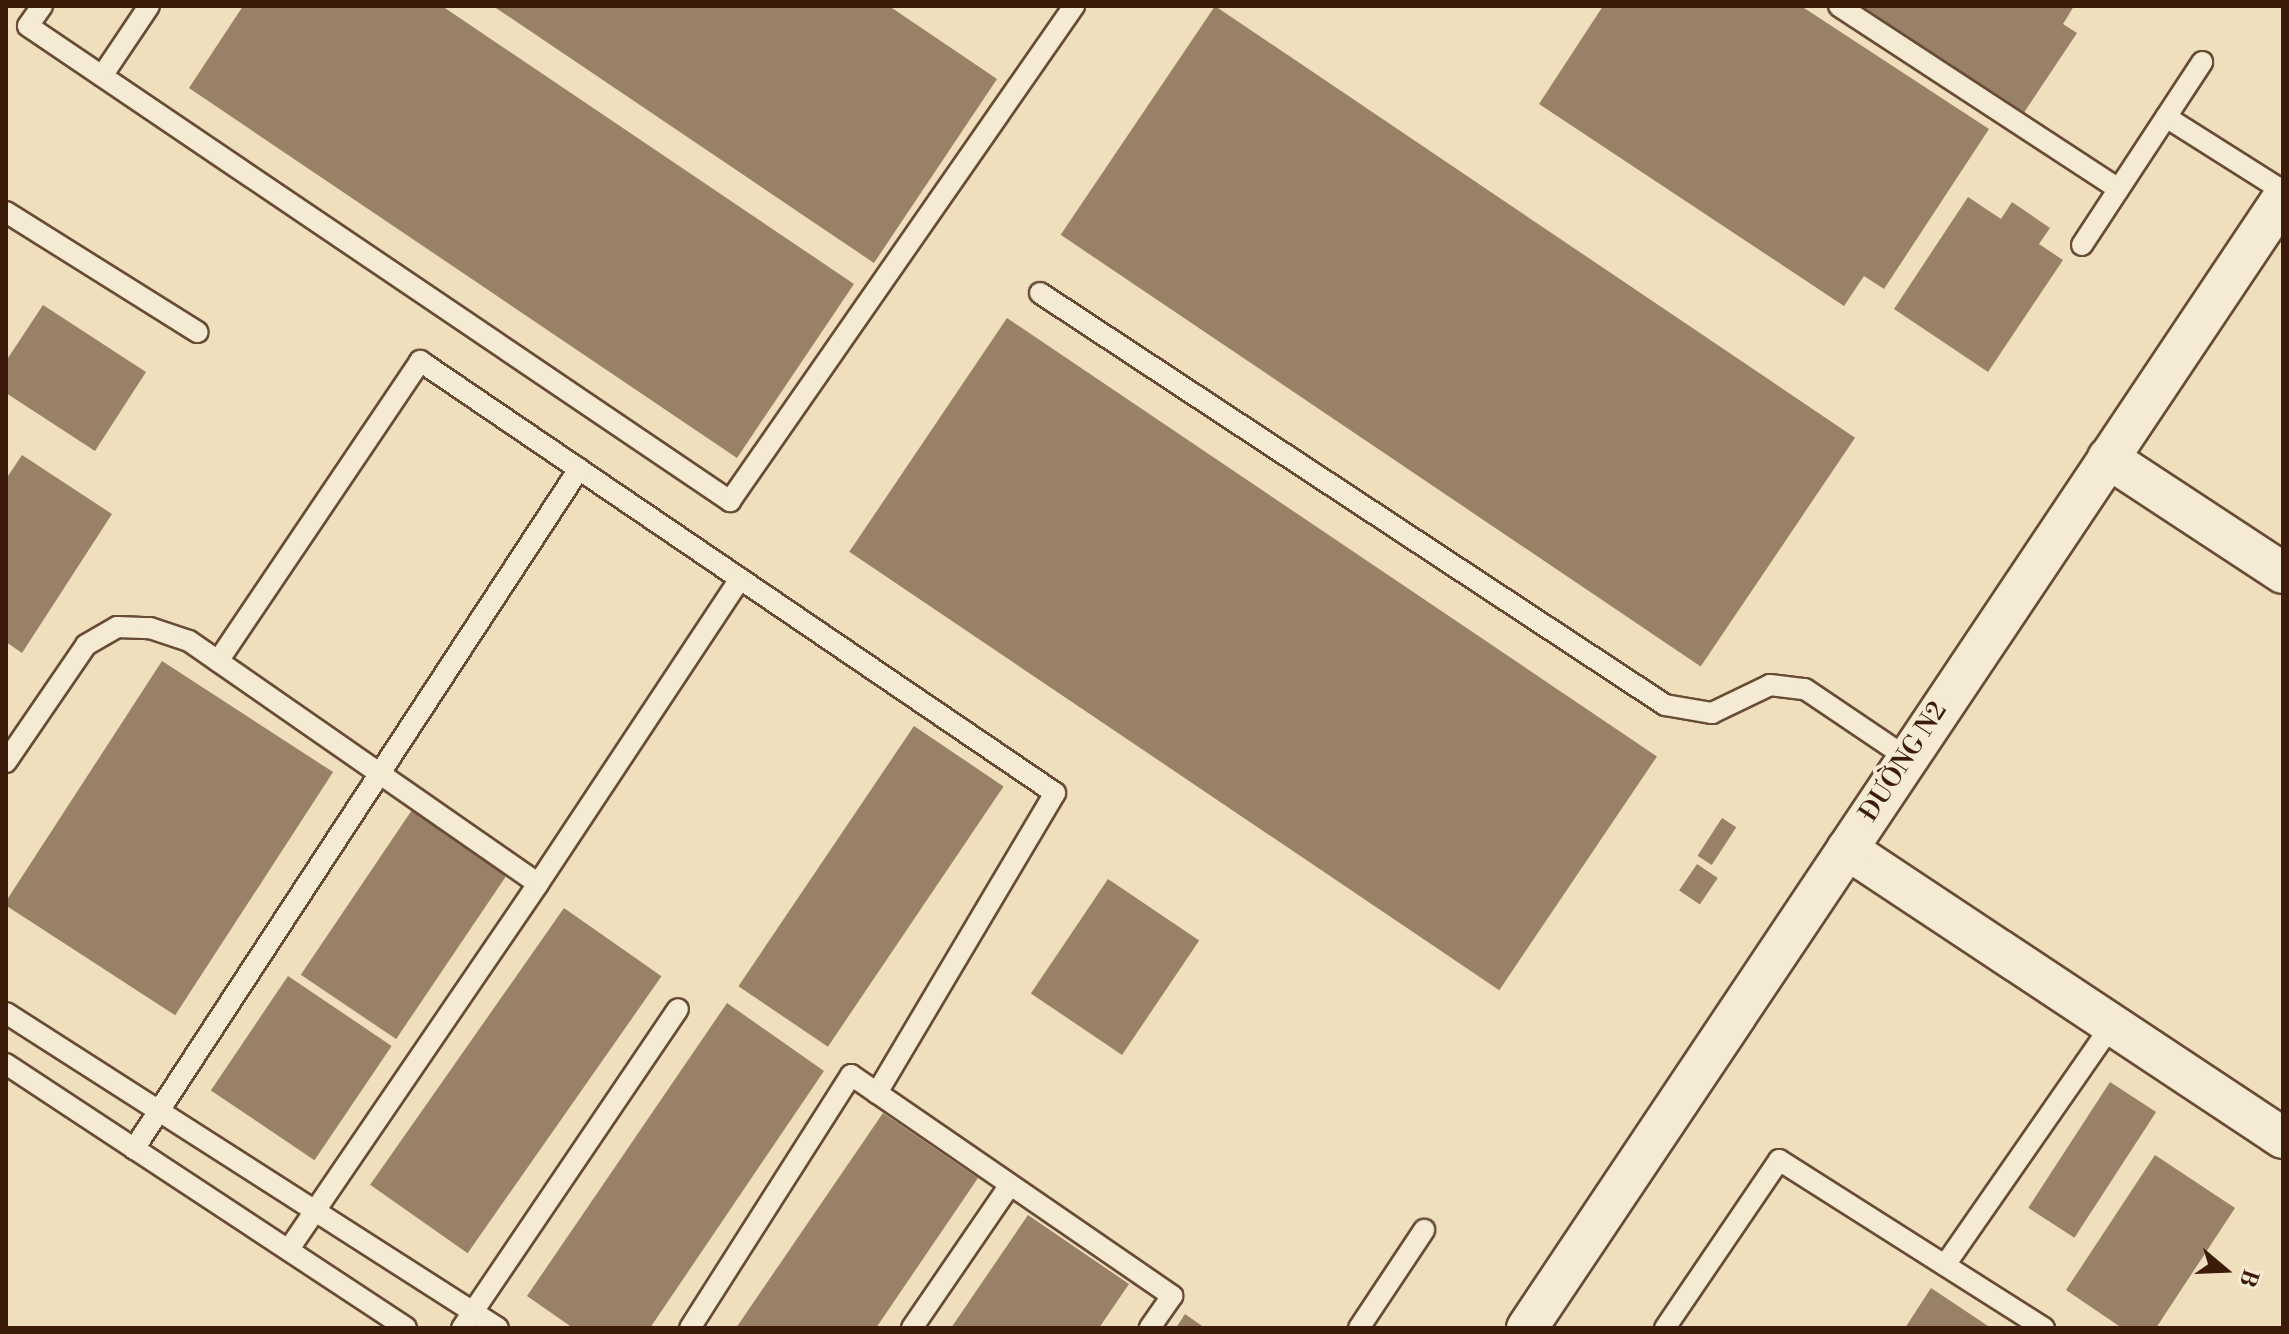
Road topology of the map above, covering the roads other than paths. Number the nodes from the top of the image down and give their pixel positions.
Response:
1 (42, 6) edge
2 (149, 6) edge
3 (1074, 6) edge
4 (1839, 6) edge
5 (2202, 62) dead end
6 (102, 76) junction
7 (2166, 117) junction
8 (2119, 189) junction
9 (2283, 191) edge
10 (2283, 198) edge
11 (6, 212) edge
12 (2082, 245) dead end
13 (1040, 293) dead end
14 (197, 332) dead end
15 (2108, 458) junction
16 (579, 469) junction
17 (2283, 573) edge
18 (740, 579) junction
19 (218, 661) junction
20 (1906, 757) junction
21 (6, 762) edge
22 (377, 772) junction
23 (1847, 849) junction
24 (538, 884) junction
25 (678, 1009) dead end
26 (6, 1013) edge
27 (2113, 1023) junction
28 (6, 1064) edge
29 (877, 1093) junction
30 (158, 1109) junction
31 (2283, 1138) edge
32 (134, 1149) junction
33 (1010, 1185) junction
34 (317, 1209) junction
35 (1424, 1230) dead end
36 (288, 1250) junction
37 (1945, 1265) junction
38 (467, 1320) edge
39 (406, 1328) edge
40 (498, 1328) edge
41 (690, 1328) edge
42 (912, 1328) edge
43 (1150, 1328) edge
44 (1359, 1328) edge
45 (1527, 1328) edge
46 (1665, 1328) edge
47 (2044, 1328) edge

1 - 6 lane
2 - 6 lane
3 - 6 lane
4 - 8 lane
5 - 7 lane
7 - 8 lane
7 - 9 lane
8 - 12 lane
10 - 15 street, ĐƯỜNG N2
11 - 14 lane
13 - 20 lane
15 - 17 street
15 - 20 street, ĐƯỜNG N2
16 - 18 lane
16 - 19 lane
16 - 22 lane
18 - 24 lane
18 - 29 lane
19 - 21 lane
19 - 22 lane
20 - 23 street, ĐƯỜNG N2
22 - 24 lane
22 - 30 lane
23 - 27 street
23 - 45 street, ĐƯỜNG N2
24 - 34 lane
25 - 38 lane
26 - 30 lane
27 - 31 street
27 - 37 lane
28 - 32 lane
29 - 33 lane
29 - 41 lane
30 - 32 lane
30 - 34 lane
32 - 36 lane
33 - 42 lane
33 - 43 lane
34 - 36 lane
34 - 38 lane
35 - 44 lane
36 - 39 lane
37 - 46 lane
37 - 47 lane
38 - 40 lane

